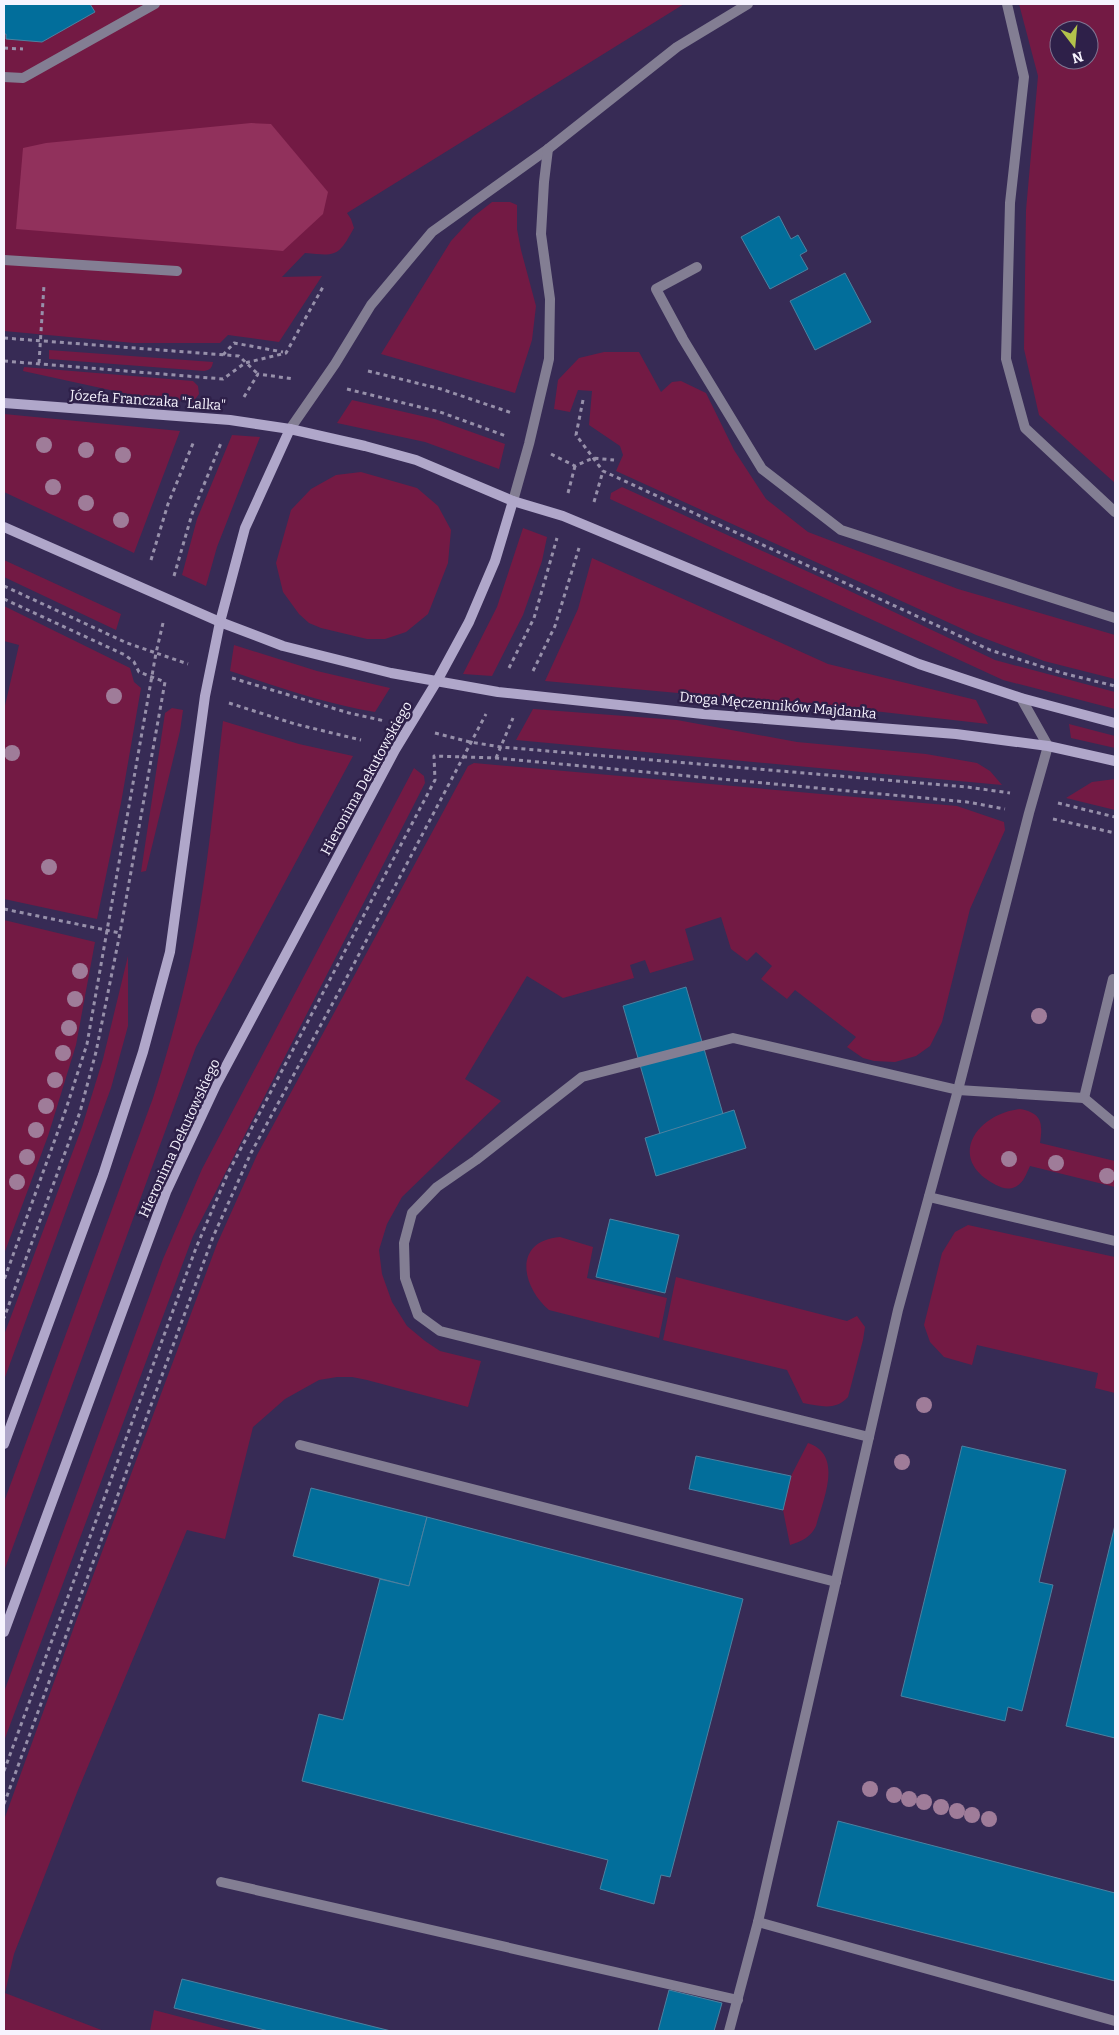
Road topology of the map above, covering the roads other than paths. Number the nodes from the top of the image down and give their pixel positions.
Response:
1 (155, 4) edge
2 (748, 4) edge
3 (1007, 4) edge
4 (4, 76) edge
5 (548, 149) junction
6 (4, 260) edge
7 (697, 267) dead end
8 (177, 271) dead end
9 (4, 403) edge
10 (290, 429) junction
11 (513, 501) junction
12 (1115, 512) edge
13 (4, 527) edge
14 (1115, 618) edge
15 (220, 622) junction
16 (437, 681) junction
17 (1020, 698) junction
18 (1115, 723) edge
19 (1048, 746) junction
20 (1115, 761) edge
21 (1114, 979) dead end
22 (958, 1090) junction
23 (1084, 1098) junction
24 (1115, 1124) edge
25 (929, 1197) junction
26 (1115, 1240) edge
27 (869, 1437) junction
28 (4, 1444) edge
29 (300, 1445) dead end
30 (836, 1582) junction
31 (4, 1632) edge
32 (221, 1882) dead end
33 (758, 1922) junction
34 (738, 2000) junction
35 (1115, 2021) edge
36 (729, 2031) edge

1 - 4 lane
2 - 5 lane
3 - 12 lane
5 - 10 lane
5 - 11 lane
6 - 8 lane
7 - 14 lane
9 - 10 street, Józefa Franczaka "Lalka"
10 - 11 street, Józefa Franczaka "Lalka"
10 - 15 street
11 - 16 street, Hieronima Dekutowskiego
11 - 17 street
13 - 15 street
15 - 16 street, Droga Męczenników Majdanka
15 - 28 street
16 - 19 street, Droga Męczenników Majdanka
16 - 31 street, Hieronima Dekutowskiego
17 - 18 street
17 - 19 lane
19 - 20 street, Droga Męczenników Majdanka
19 - 22 lane
21 - 23 lane
22 - 23 lane
22 - 25 lane
22 - 27 lane
23 - 24 lane
25 - 26 lane
25 - 27 lane
27 - 30 lane
29 - 30 lane
30 - 33 lane
32 - 34 lane
33 - 34 lane
33 - 35 lane
34 - 36 lane

